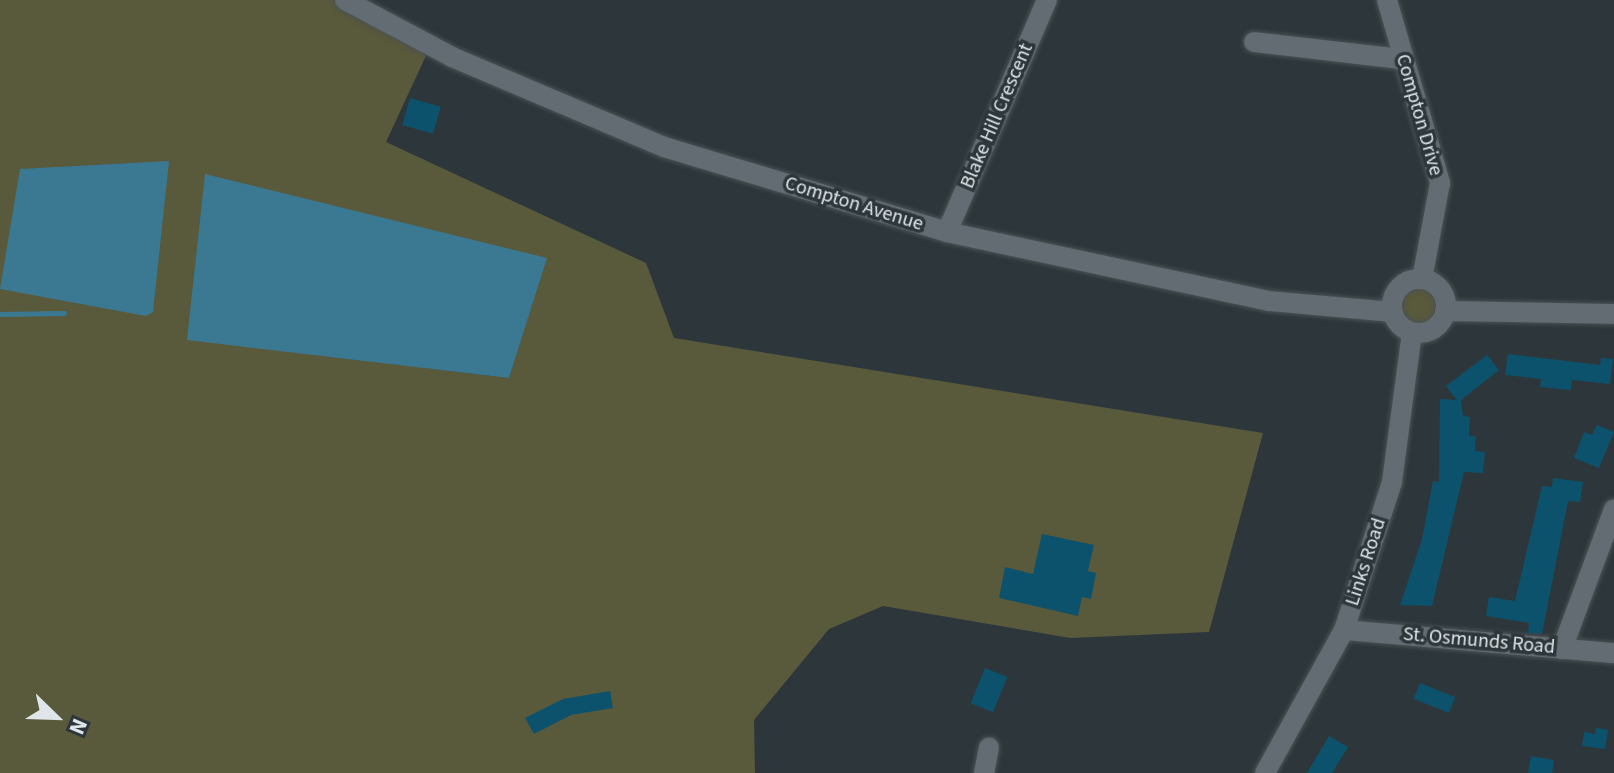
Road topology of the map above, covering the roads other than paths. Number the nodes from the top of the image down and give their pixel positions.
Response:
1 (345, 0) edge
2 (1047, 0) edge
3 (1387, 0) edge
4 (1254, 42) dead end
5 (1402, 59) junction
6 (947, 232) junction
7 (1422, 279) junction
8 (1445, 311) junction
9 (1392, 312) junction
10 (1614, 314) edge
11 (1412, 332) junction
12 (1614, 509) edge
13 (1344, 630) junction
14 (1562, 649) junction
15 (1614, 653) edge
16 (989, 747) dead end
17 (984, 773) edge
18 (1265, 773) edge

1 - 6 street, Compton Avenue
2 - 6 street, Blake Hill Crescent
3 - 5 street, Compton Drive
4 - 5 street
5 - 7 street, Compton Drive
6 - 9 street, Compton Avenue
7 - 8 street
7 - 9 street
8 - 10 street
8 - 11 street
9 - 11 street
11 - 13 street, Links Road
12 - 14 street
13 - 14 street, St. Osmunds Road
13 - 18 street, Links Road
14 - 15 street, St. Osmunds Road
16 - 17 street

